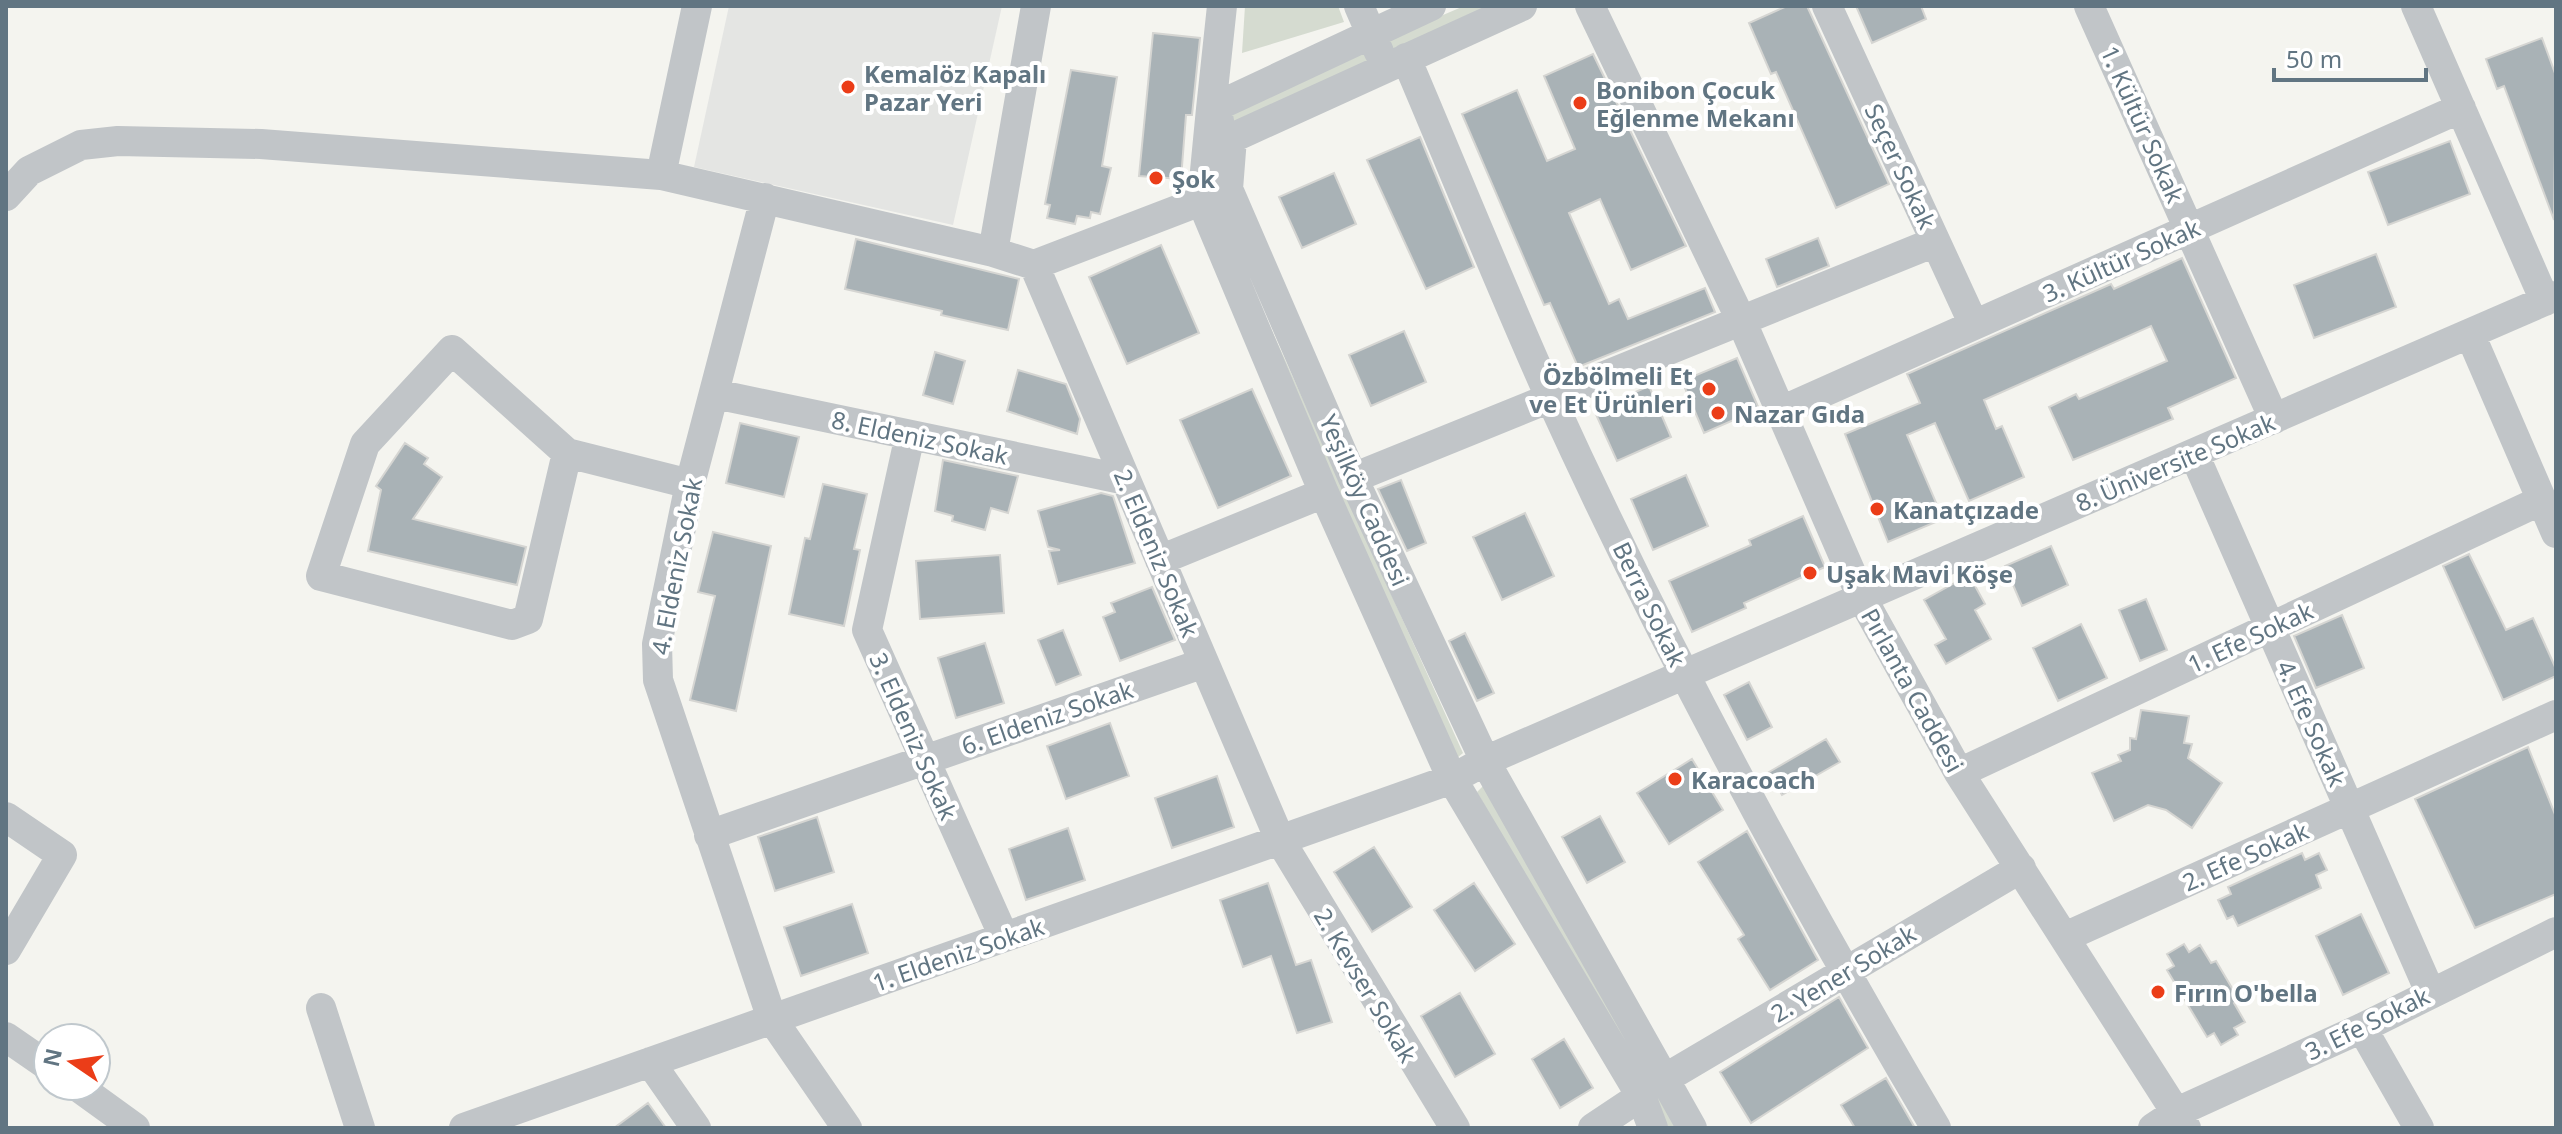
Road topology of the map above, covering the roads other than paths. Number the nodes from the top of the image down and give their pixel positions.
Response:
1 (697, 6) edge
2 (1036, 6) edge
3 (1222, 6) edge
4 (1431, 6) edge
5 (1522, 6) edge
6 (1590, 6) edge
7 (1827, 6) edge
8 (2089, 6) edge
9 (2416, 6) edge
10 (1364, 20) edge
11 (1396, 63) junction
12 (2461, 108) junction
13 (1211, 109) junction
14 (1232, 138) junction
15 (661, 175) junction
16 (6, 196) edge
17 (1215, 196) junction
18 (765, 198) junction
19 (2191, 230) junction
20 (1935, 242) junction
21 (993, 252) junction
22 (1034, 265) junction
23 (2550, 299) edge
24 (1741, 320) junction
25 (1974, 325) junction
26 (2470, 334) junction
27 (715, 394) junction
28 (1551, 398) junction
29 (1781, 411) junction
30 (2274, 419) junction
31 (910, 435) junction
32 (567, 453) junction
33 (2194, 454) junction
34 (1353, 478) junction
35 (1126, 480) junction
36 (690, 484) junction
37 (1324, 493) junction
38 (2542, 500) junction
39 (2556, 533) edge
40 (1160, 560) junction
41 (1862, 598) junction
42 (2270, 627) junction
43 (1204, 663) junction
44 (1684, 675) junction
45 (2556, 715) edge
46 (925, 760) junction
47 (1485, 761) junction
48 (1959, 773) junction
49 (1452, 779) junction
50 (2349, 809) junction
51 (6, 817) edge
52 (709, 835) junction
53 (1280, 840) junction
54 (2021, 868) junction
55 (2556, 932) edge
56 (1004, 937) junction
57 (2065, 937) junction
58 (6, 950) edge
59 (1845, 973) junction
60 (2430, 992) junction
61 (321, 1008) dead end
62 (772, 1019) junction
63 (2362, 1028) junction
64 (12, 1048) edge
65 (32, 1058) edge
66 (650, 1062) junction
67 (1666, 1078) junction
68 (1641, 1096) junction
69 (99, 1102) edge
70 (1431, 1113) edge
71 (2172, 1123) edge
72 (135, 1128) edge
73 (360, 1128) edge
74 (464, 1128) edge
75 (696, 1128) edge
76 (847, 1128) edge
77 (1455, 1128) edge
78 (1593, 1128) edge
79 (1653, 1128) edge
80 (1692, 1128) edge
81 (1936, 1128) edge
82 (2419, 1128) edge

1 - 15 street
2 - 21 street
3 - 13 street, Yeşilköy Caddesi
4 - 10 street
5 - 11 street
6 - 24 street, Pırlanta Caddesi
7 - 20 street, Seçer Sokak
8 - 19 street, 1. Kültür Sokak
9 - 12 street
10 - 11 street, Berra Sokak
10 - 13 street
11 - 14 street
11 - 28 street, Berra Sokak
12 - 19 street, 3. Kültür Sokak
12 - 23 street
13 - 14 street
13 - 17 street, Yeşilköy Caddesi
14 - 17 street, Yeşilköy Caddesi
15 - 16 street
15 - 18 street
17 - 22 street
17 - 34 street, Yeşilköy Caddesi
17 - 37 street, Yeşilköy Caddesi
18 - 21 street
18 - 27 street, 4. Eldeniz Sokak
19 - 25 street, 3. Kültür Sokak
19 - 30 street, 1. Kültür Sokak
20 - 24 street
20 - 25 street, Seçer Sokak
21 - 22 street
22 - 35 street, 2. Eldeniz Sokak
23 - 26 street, 8. Üniversite Sokak
24 - 28 street
24 - 29 street, Pırlanta Caddesi
25 - 29 street, 3. Kültür Sokak
26 - 30 street, 8. Üniversite Sokak
26 - 38 street
27 - 31 street, 8. Eldeniz Sokak
27 - 36 street, 4. Eldeniz Sokak
28 - 34 street
28 - 44 street, Berra Sokak
29 - 41 street, Pırlanta Caddesi
30 - 33 street, 8. Üniversite Sokak
31 - 35 street, 8. Eldeniz Sokak
31 - 46 street, 3. Eldeniz Sokak
32 - 32 street
32 - 36 street
33 - 41 street, 8. Üniversite Sokak
33 - 42 street, 4. Efe Sokak
34 - 47 street, Yeşilköy Caddesi
35 - 40 street, 2. Eldeniz Sokak
36 - 52 street, 4. Eldeniz Sokak
37 - 40 street
37 - 49 street, Yeşilköy Caddesi
38 - 39 street
38 - 42 street, 1. Efe Sokak
40 - 43 street, 2. Eldeniz Sokak
41 - 44 street, 8. Üniversite Sokak
41 - 48 street, Pırlanta Caddesi
42 - 48 street, 1. Efe Sokak
42 - 50 street, 4. Efe Sokak
43 - 46 street, 6. Eldeniz Sokak
43 - 53 street, 2. Eldeniz Sokak
44 - 47 street, 8. Üniversite Sokak
44 - 59 street, Berra Sokak
45 - 50 street, 2. Efe Sokak
46 - 52 street, 6. Eldeniz Sokak
46 - 56 street, 3. Eldeniz Sokak
47 - 49 street, 8. Üniversite Sokak
47 - 67 street, Yeşilköy Caddesi
48 - 54 street, Pırlanta Caddesi
49 - 53 street, 1. Eldeniz Sokak
49 - 68 street, Yeşilköy Caddesi
50 - 57 street, 2. Efe Sokak
50 - 60 street, 4. Efe Sokak
51 - 58 street
52 - 62 street, 4. Eldeniz Sokak
53 - 56 street, 1. Eldeniz Sokak
53 - 70 street, 2. Kevser Sokak
54 - 57 street, Pırlanta Caddesi
54 - 59 street, 2. Yener Sokak
55 - 60 street, 3. Efe Sokak
56 - 62 street, 1. Eldeniz Sokak
57 - 71 street, Pırlanta Caddesi
59 - 67 street, 2. Yener Sokak
59 - 81 street, Berra Sokak
60 - 63 street, 3. Efe Sokak
61 - 73 street
62 - 66 street, 1. Eldeniz Sokak
62 - 76 street, 4. Eldeniz Sokak
63 - 71 street, 3. Efe Sokak
63 - 82 street
64 - 65 street
66 - 74 street, 1. Eldeniz Sokak
66 - 75 street
67 - 80 street, Yeşilköy Caddesi
68 - 78 street
68 - 79 street, Yeşilköy Caddesi
69 - 72 street
70 - 77 street, 2. Kevser Sokak

